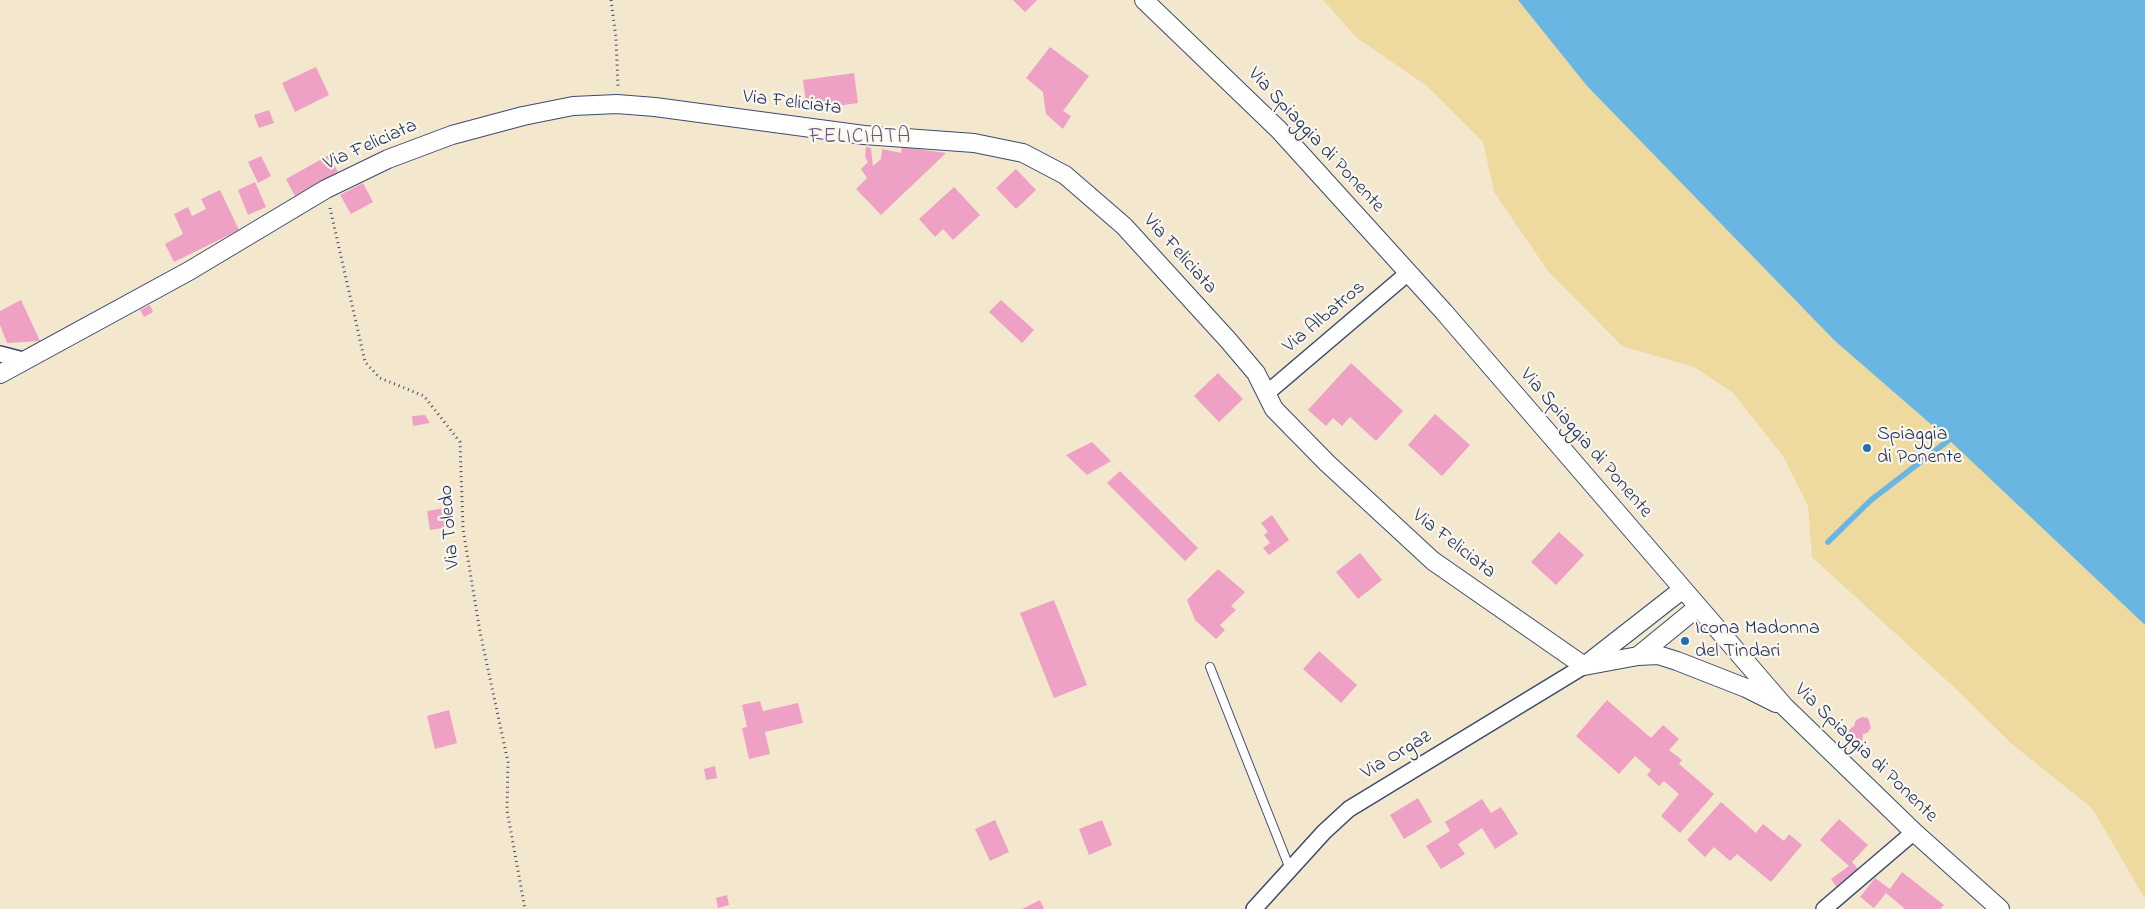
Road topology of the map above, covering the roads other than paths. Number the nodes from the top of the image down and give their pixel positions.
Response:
1 (1144, 0) edge
2 (1408, 273) junction
3 (0, 354) edge
4 (23, 360) junction
5 (0, 374) edge
6 (1267, 393) junction
7 (1683, 589) junction
8 (1698, 607) junction
9 (1638, 656) junction
10 (1584, 666) junction
11 (1210, 667) dead end
12 (1784, 706) junction
13 (1914, 832) junction
14 (1290, 869) junction
15 (1254, 909) edge
16 (1824, 909) edge
17 (2000, 909) edge

1 - 2 street, Via Spiaggia di Ponente
2 - 6 street, Via Albatros
2 - 7 street, Via Spiaggia di Ponente
3 - 4 street
4 - 5 street, Via Feliciata
4 - 6 street, Via Feliciata
6 - 10 street, Via Feliciata
7 - 8 street, Via Spiaggia di Ponente
7 - 10 street
8 - 9 street
8 - 12 street, Via Spiaggia di Ponente
9 - 10 street
9 - 12 street
10 - 14 street, Via Orgaz
11 - 14 lane
12 - 13 street, Via Spiaggia di Ponente
13 - 16 street
13 - 17 street, Via Spiaggia di Ponente
14 - 15 street, Via Orgaz

